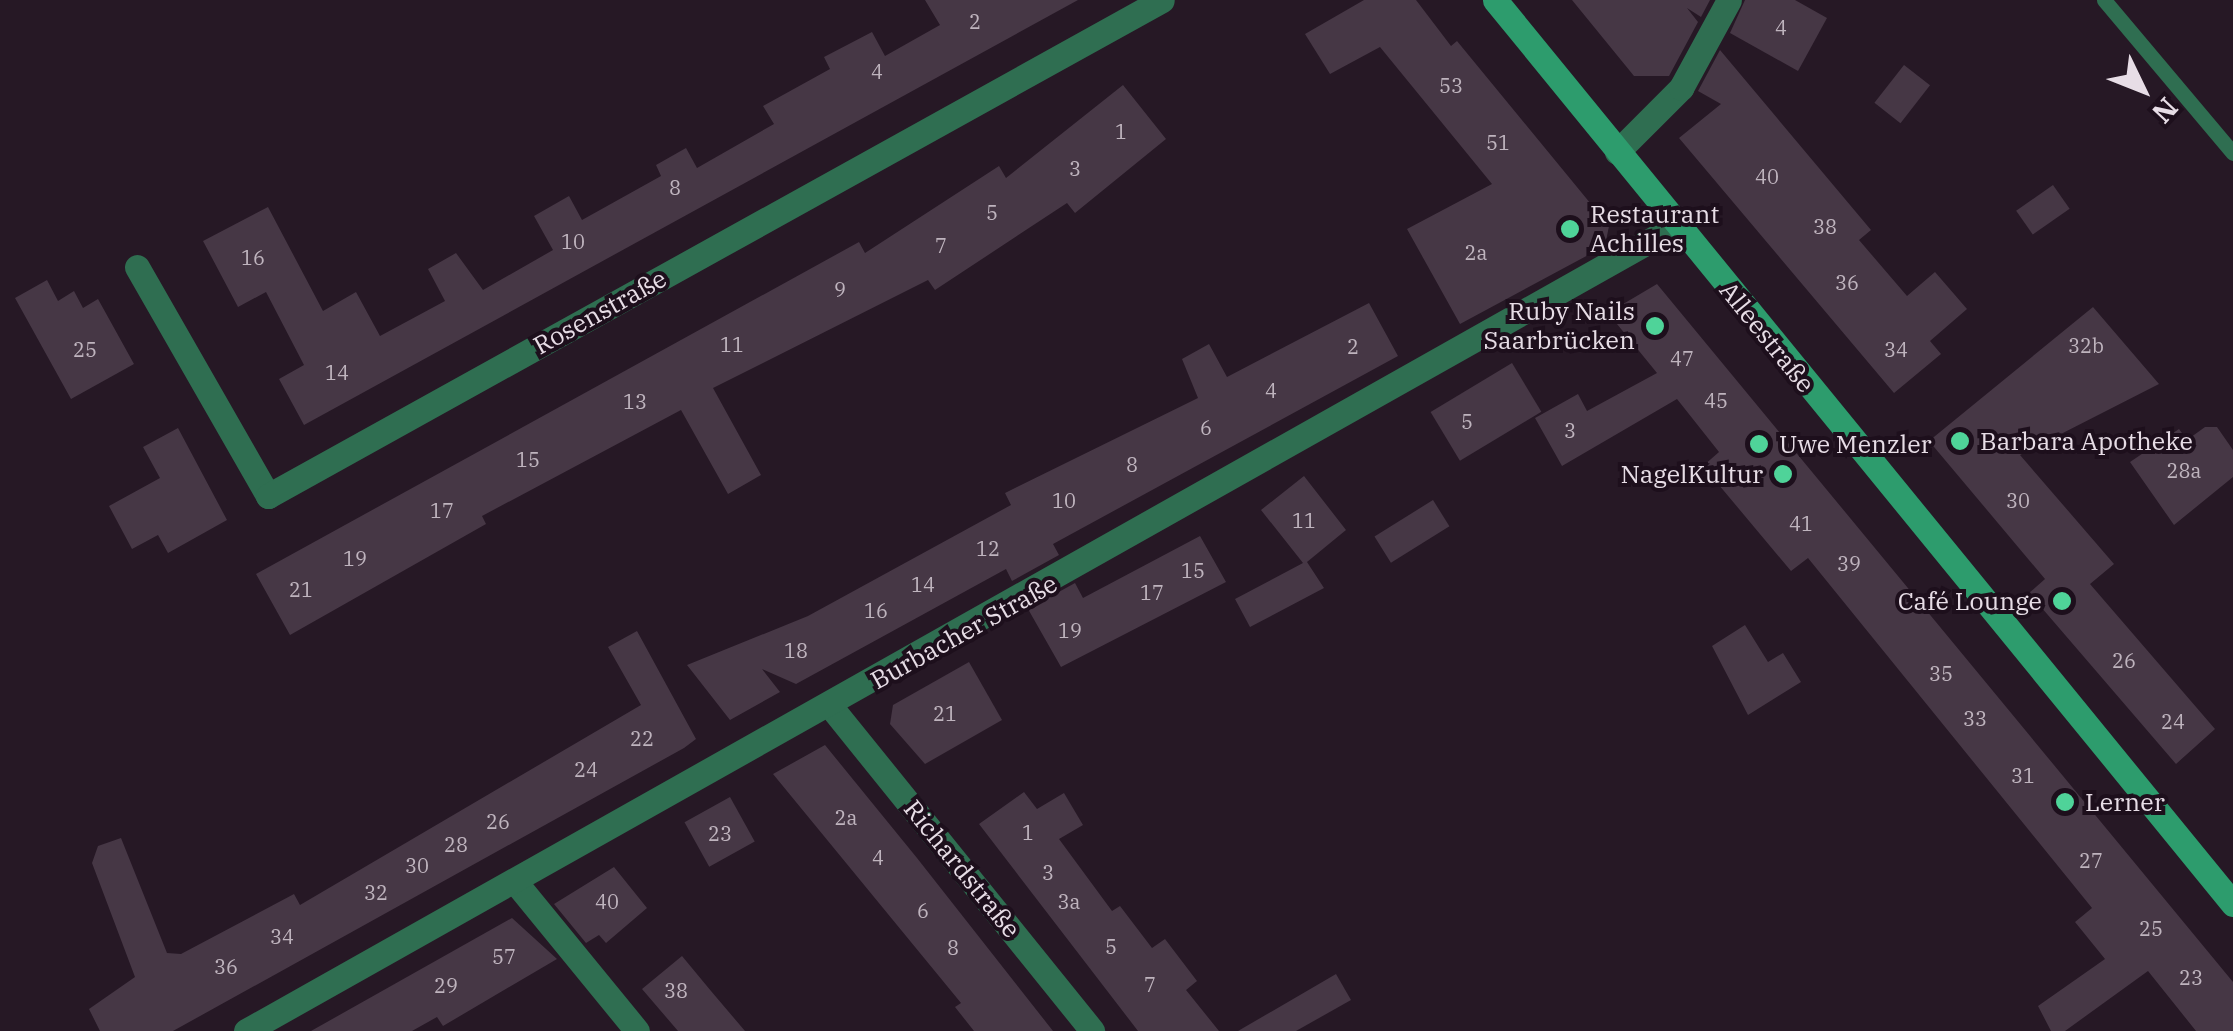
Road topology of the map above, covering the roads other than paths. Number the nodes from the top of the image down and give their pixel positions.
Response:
1 (1162, 0) edge
2 (1494, 0) edge
3 (1729, 0) edge
4 (2104, 0) edge
5 (1617, 152) junction
6 (2233, 152) edge
7 (1676, 226) junction
8 (137, 267) dead end
9 (832, 707) junction
10 (516, 883) junction
11 (2233, 904) edge
12 (246, 1031) edge
13 (636, 1031) edge
14 (1092, 1031) edge

1 - 8 street, Rosenstraße
2 - 5 street, Alleestraße
3 - 5 street
4 - 6 lane
5 - 7 street, Alleestraße
7 - 9 street, Burbacher Straße
7 - 11 street, Alleestraße
9 - 10 street, Burbacher Straße
9 - 14 street, Richardstraße
10 - 12 street, Burbacher Straße
10 - 13 street

